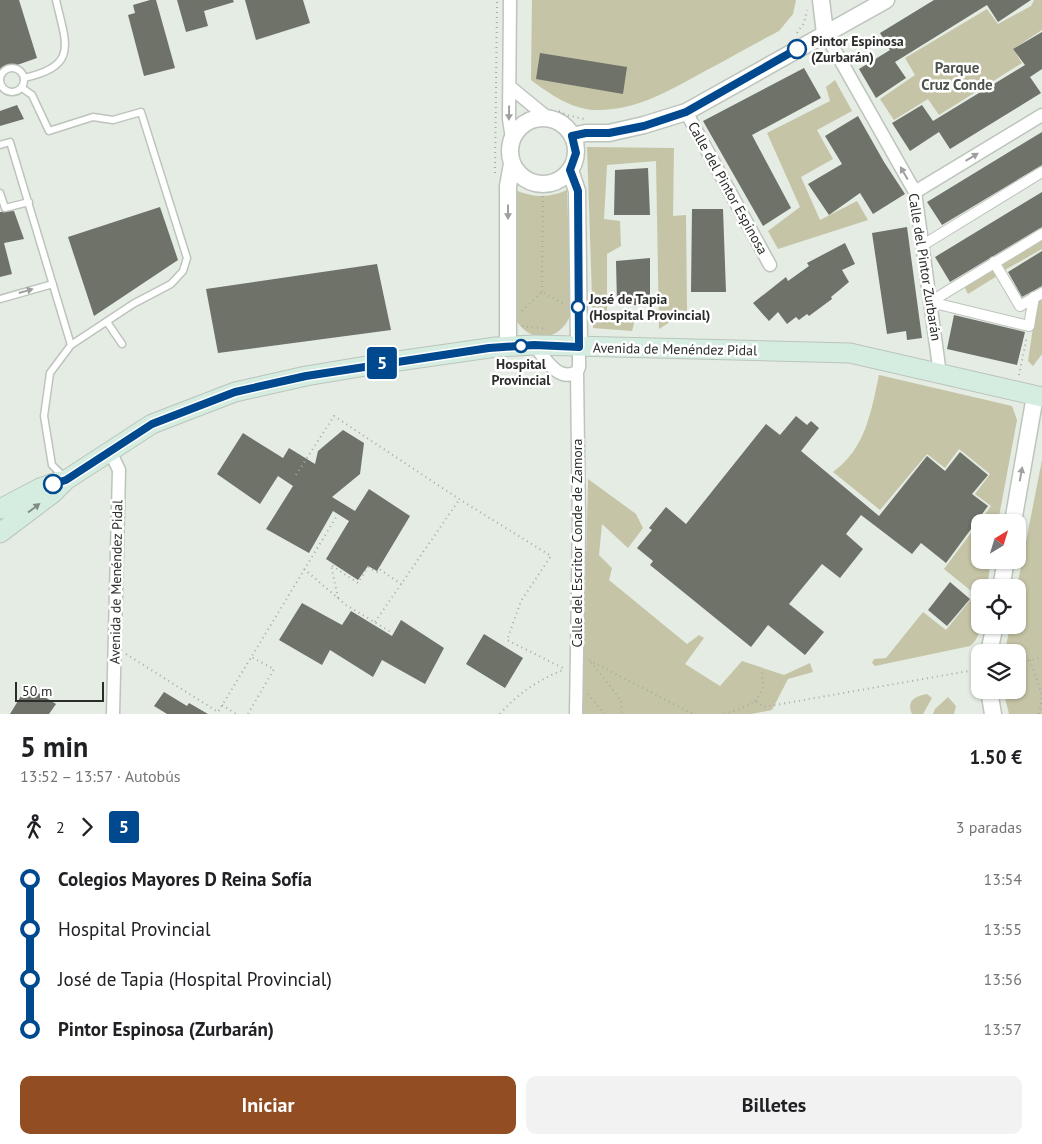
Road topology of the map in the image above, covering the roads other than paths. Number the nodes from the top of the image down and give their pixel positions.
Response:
1 (56, 0) edge
2 (510, 0) edge
3 (886, 0) edge
4 (814, 4) edge
5 (825, 33) junction
6 (24, 78) junction
7 (510, 87) junction
8 (22, 88) junction
9 (686, 112) junction
10 (554, 115) junction
11 (1042, 115) edge
12 (572, 136) junction
13 (512, 140) junction
14 (0, 145) edge
15 (512, 164) junction
16 (570, 170) junction
17 (1042, 172) edge
18 (916, 192) junction
19 (0, 193) edge
20 (28, 202) junction
21 (1042, 234) edge
22 (923, 245) junction
23 (994, 262) junction
24 (770, 264) dead end
25 (53, 284) junction
26 (1038, 295) edge
27 (0, 299) edge
28 (930, 302) junction
29 (107, 322) junction
30 (122, 344) dead end
31 (71, 345) junction
32 (534, 345) junction
33 (508, 346) junction
34 (579, 347) junction
35 (577, 372) junction
36 (940, 374) junction
37 (1040, 392) edge
38 (110, 451) junction
39 (66, 480) junction
40 (0, 509) edge
41 (1015, 514) edge
42 (0, 533) edge
43 (990, 699) edge
44 (113, 714) edge
45 (576, 714) edge
46 (993, 714) edge

1 - 6 lane
2 - 7 street
3 - 5 street, Calle del Pintor Espinosa
4 - 5 street
5 - 9 street, Calle del Pintor Espinosa
18 -> 5 street, Calle del Pintor Zurbarán
6 - 8 lane
6 - 8 lane
7 - 10 street
7 -> 13 street
8 - 29 lane
9 - 12 street, Calle del Pintor Espinosa
9 - 24 street, Calle del Pintor Espinosa
10 - 12 street
10 - 13 street
18 -> 11 street
12 - 16 street
13 - 15 street
14 - 20 lane
15 - 16 street
15 -> 33 street
16 - 34 street
17 - 22 street
18 - 22 street, Calle del Pintor Zurbarán
19 - 20 lane
20 - 25 lane
21 - 23 street
22 - 28 street, Calle del Pintor Zurbarán
23 - 26 street
23 - 28 street
27 -> 25 lane
25 - 31 lane
26 - 28 street
28 - 36 street, Calle del Pintor Zurbarán
29 - 30 lane
29 - 31 lane
31 - 39 lane
32 - 33 main road, Avenida de Menéndez Pidal
32 - 34 main road, Avenida de Menéndez Pidal
32 - 35 street
33 - 38 main road, Avenida de Menéndez Pidal
34 - 35 street, Calle del Escritor Conde de Zamora
34 - 36 main road, Avenida de Menéndez Pidal
35 - 45 street, Calle del Escritor Conde de Zamora
36 - 37 main road, Avenida de Menéndez Pidal
41 -> 37 street
38 - 39 main road, Avenida de Menéndez Pidal
38 - 44 street, Avenida de Menéndez Pidal
39 - 40 main road, Avenida de Menéndez Pidal
42 -> 39 main road, Avenida de Menéndez Pidal
43 - 46 street

